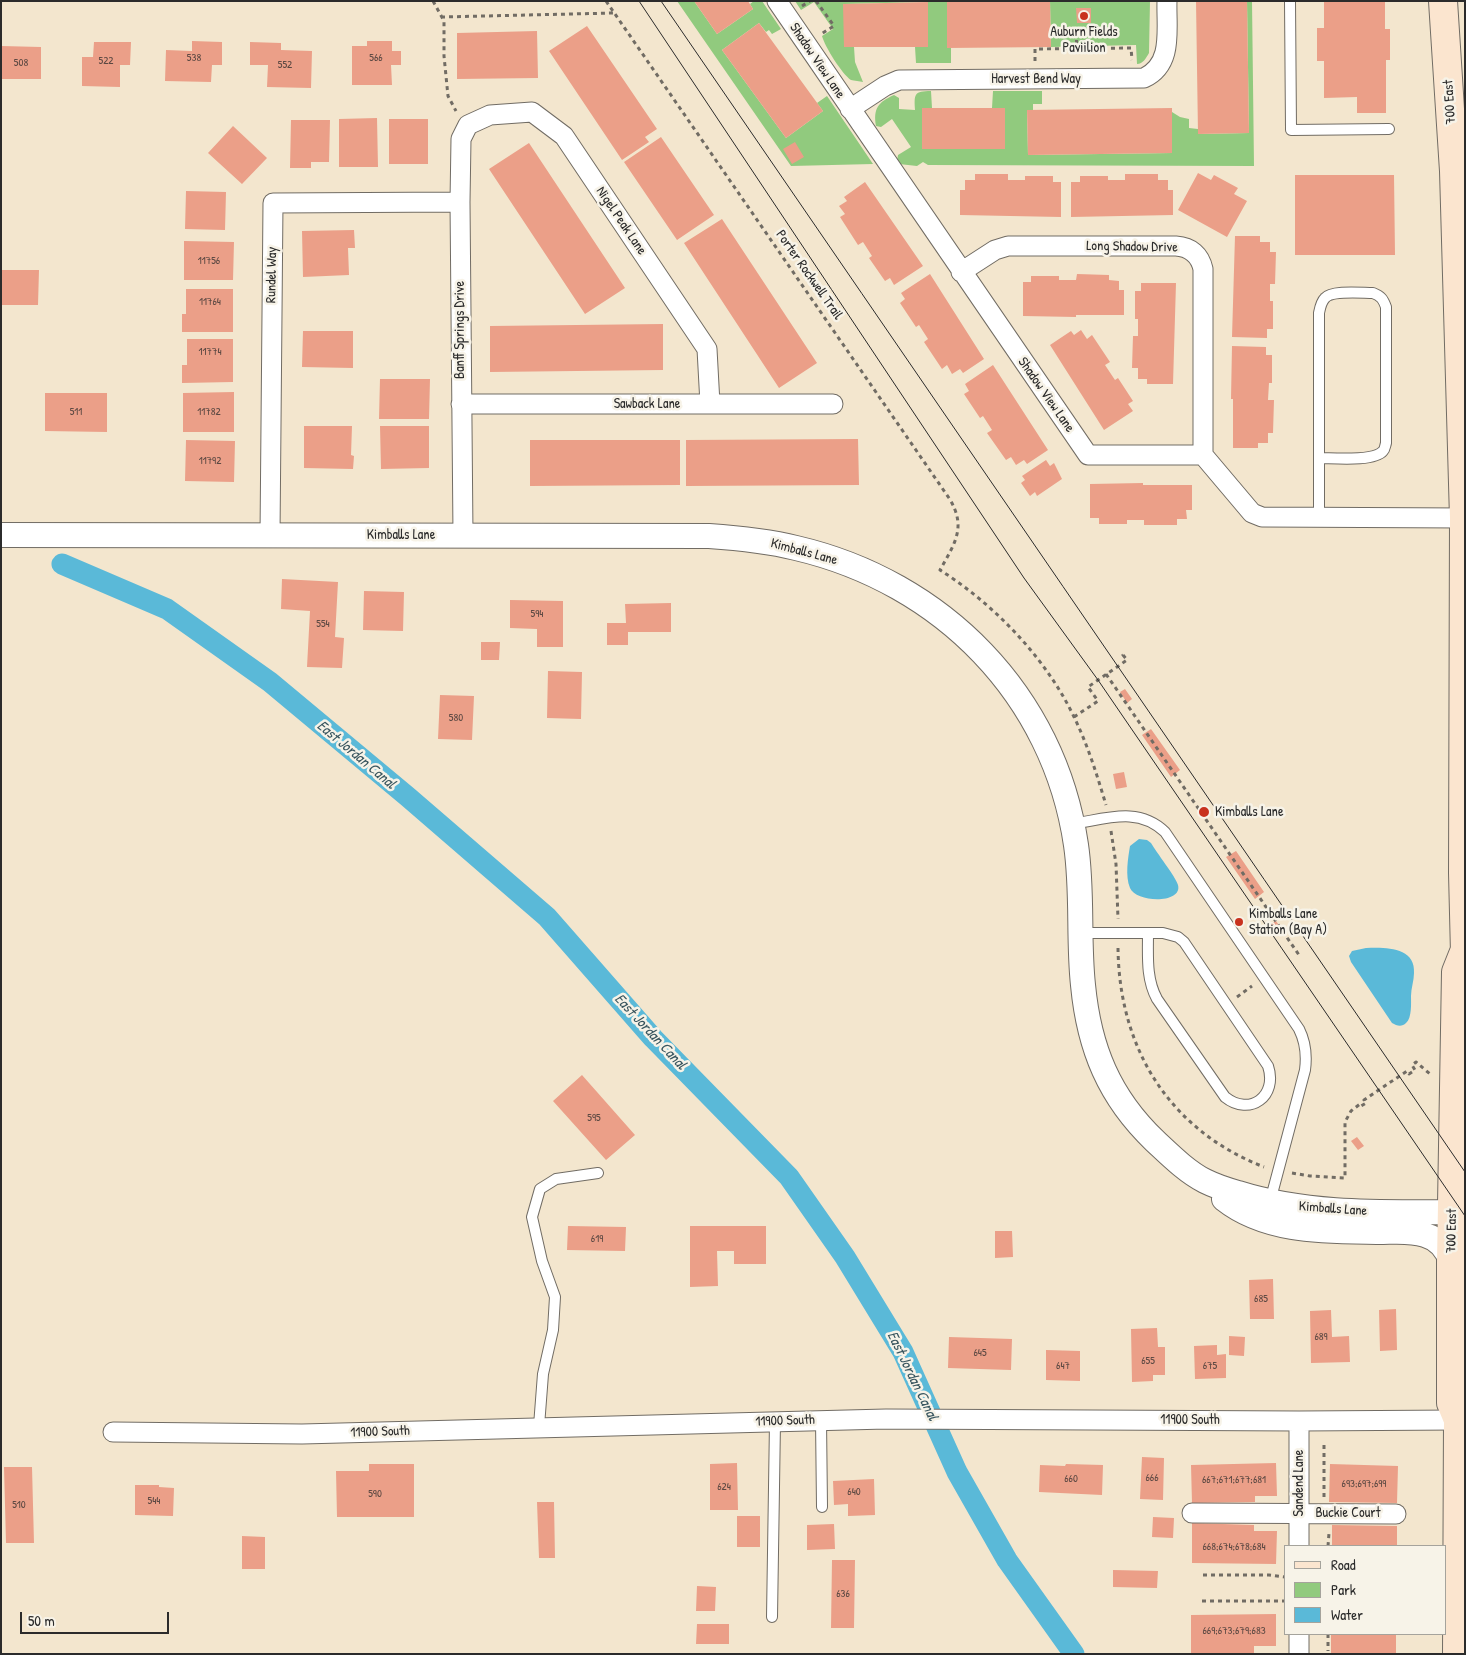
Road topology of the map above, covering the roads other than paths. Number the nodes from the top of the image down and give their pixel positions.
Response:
1 (777, 1) edge
2 (1167, 1) edge
3 (1290, 1) edge
4 (1443, 1) edge
5 (850, 109) junction
6 (468, 125) joint
7 (1389, 129) dead end
8 (460, 202) junction
9 (961, 272) junction
10 (461, 404) junction
11 (710, 404) junction
12 (833, 404) dead end
13 (1203, 455) junction
14 (1319, 458) junction
15 (1319, 518) junction
16 (1464, 533) edge
17 (270, 535) junction
18 (463, 535) junction
19 (1, 536) edge
20 (1072, 824) junction
21 (1464, 873) edge
22 (1081, 933) junction
23 (1148, 933) junction
24 (1465, 952) edge
25 (598, 1174) dead end
26 (1204, 1181) junction
27 (1272, 1194) junction
28 (1458, 1205) edge
29 (1451, 1262) junction
30 (1461, 1414) edge
31 (821, 1420) junction
32 (1300, 1420) junction
33 (775, 1422) junction
34 (539, 1426) junction
35 (113, 1432) dead end
36 (1461, 1498) edge
37 (822, 1507) dead end
38 (1192, 1513) dead end
39 (1299, 1513) junction
40 (1396, 1514) dead end
41 (1299, 1545) edge
42 (1461, 1612) edge
43 (772, 1617) dead end
44 (1299, 1635) edge
45 (1299, 1654) edge
46 (1457, 1654) edge

1 - 5 street, Shadow View Lane
2 - 5 street, Harvest Bend Way
3 - 7 lane
4 - 16 main road, 700 East
5 - 9 street, Shadow View Lane
6 - 8 street, Banff Springs Drive
6 - 11 street, Nigel Peak Lane
8 - 10 street, Banff Springs Drive
8 - 17 street, Rundel Way
9 - 13 street, Shadow View Lane
9 - 13 street, Long Shadow Drive
10 - 11 street, Sawback Lane
10 - 18 street, Banff Springs Drive
11 - 12 street, Sawback Lane
13 - 15 street
14 - 14 lane
14 - 15 lane
15 - 16 street
16 - 21 main road, 700 East
17 - 18 street, Kimballs Lane
17 - 19 street, Kimballs Lane
18 - 20 street, Kimballs Lane
20 - 22 street, Kimballs Lane
20 - 27 lane
21 - 24 main road, 700 East
22 - 23 lane
22 - 26 street, Kimballs Lane
23 - 23 lane
24 - 28 main road, 700 East
25 - 34 lane
26 - 27 street, Kimballs Lane
26 - 28 street, Kimballs Lane
26 - 29 street
27 - 28 street, Kimballs Lane
28 - 29 main road, 700 East
29 - 30 main road, 700 East
30 - 32 street, 11900 South
30 - 36 main road, 700 East
31 - 32 street, 11900 South
31 - 33 street, 11900 South
31 - 37 lane
32 - 39 street, Sandend Lane
33 - 34 street, 11900 South
33 - 43 lane
34 - 35 street, 11900 South
36 - 42 main road, 700 East
38 - 39 street, Buckie Court
39 - 40 street, Buckie Court
39 - 41 street, Sandend Lane
42 - 46 main road, 700 East
44 - 45 street

